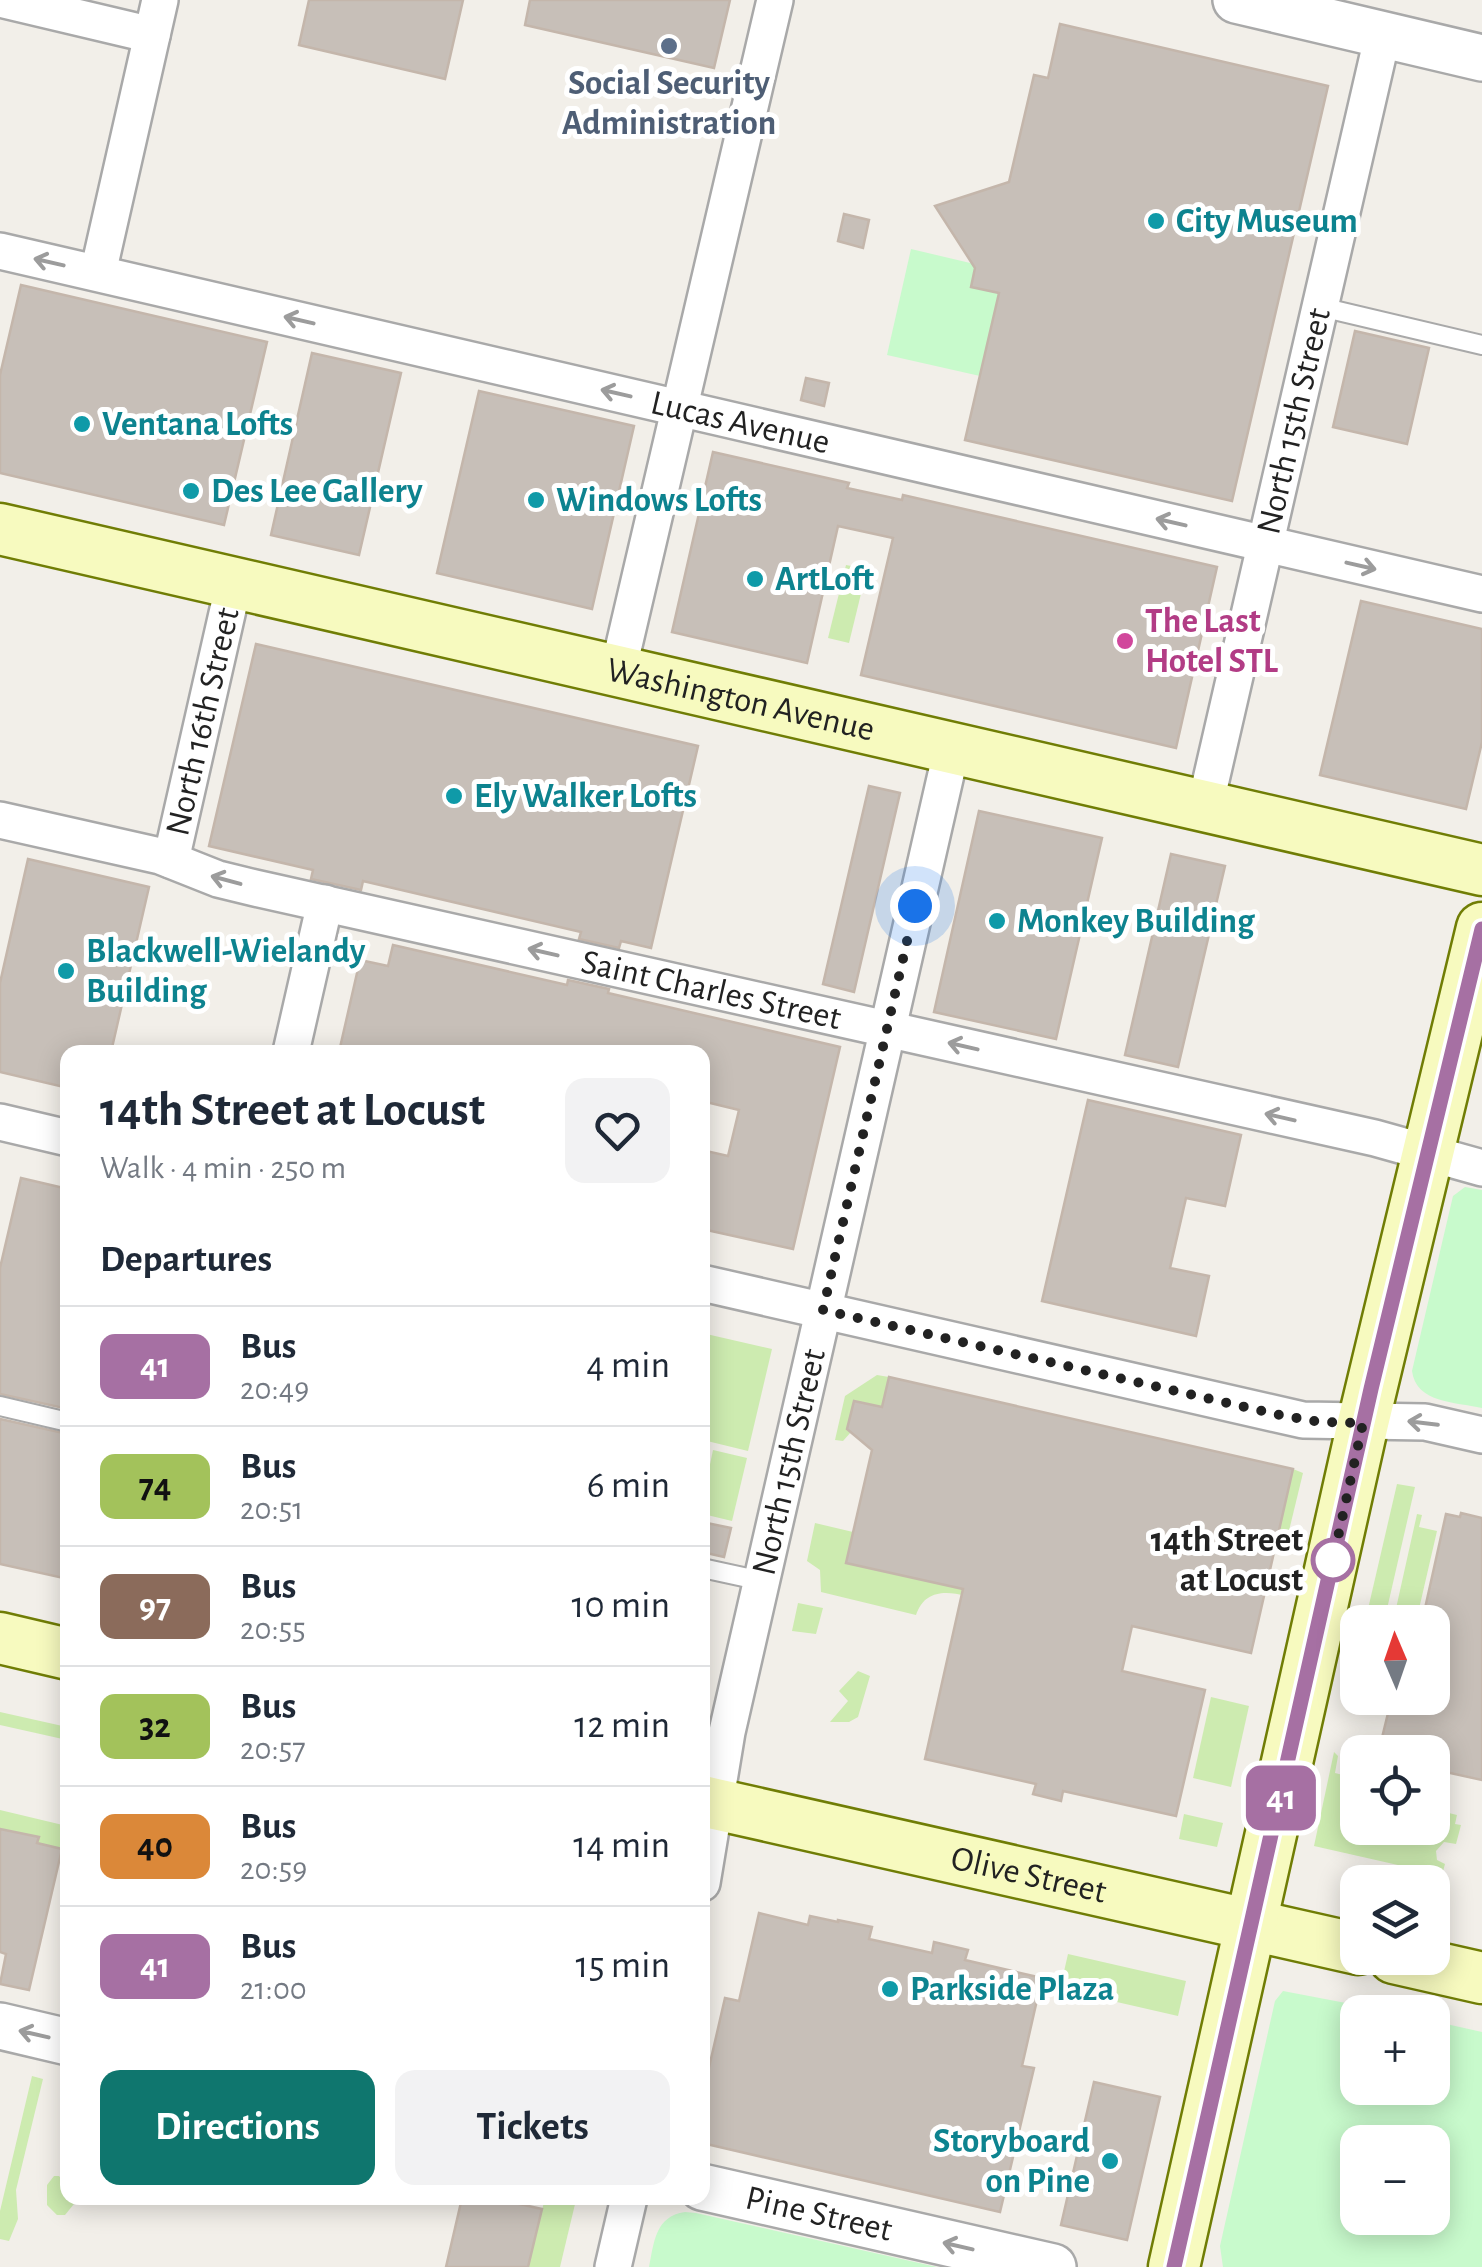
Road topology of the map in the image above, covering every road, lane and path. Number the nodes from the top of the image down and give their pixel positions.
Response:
1 (4, 0) edge
2 (160, 0) edge
3 (774, 0) edge
4 (1236, 0) edge
5 (1384, 34) junction
6 (152, 35) junction
7 (1482, 58) edge
8 (0, 251) edge
9 (98, 273) junction
10 (1321, 307) junction
11 (1482, 346) edge
12 (680, 408) junction
13 (0, 529) edge
14 (1266, 544) junction
15 (234, 583) junction
16 (1482, 594) edge
17 (618, 671) junction
18 (952, 748) junction
19 (1206, 806) junction
20 (0, 820) edge
21 (170, 860) junction
22 (1482, 870) edge
23 (325, 903) junction
24 (1482, 928) edge
25 (887, 1029) junction
26 (293, 1045) edge
27 (0, 1122) edge
28 (60, 1136) edge
29 (1426, 1152) junction
30 (1482, 1168) edge
31 (710, 1285) edge
32 (823, 1310) junction
33 (0, 1406) edge
34 (60, 1420) edge
35 (1363, 1423) junction
36 (1482, 1435) edge
37 (710, 1570) edge
38 (762, 1581) junction
39 (0, 1638) edge
40 (60, 1652) edge
41 (710, 1798) edge
42 (710, 1802) edge
43 (1253, 1925) junction
44 (1340, 1945) edge
45 (1450, 1971) edge
46 (1482, 1978) edge
47 (0, 2026) edge
48 (60, 2040) edge
49 (710, 2189) edge
50 (627, 2205) edge
51 (613, 2267) edge
52 (1053, 2267) edge
53 (1174, 2267) edge

1 - 6 street
2 - 6 street
3 - 12 street
4 - 5 street
5 - 7 street
5 - 10 street, North 15th Street
6 - 9 street
9 -> 8 street, Lucas Avenue
12 -> 9 street, Lucas Avenue
10 - 11 lane
10 - 14 street, North 15th Street
14 -> 12 street, Lucas Avenue
12 - 17 street
13 - 15 main road, Washington Avenue
14 -> 16 street, Lucas Avenue
14 - 19 street, North 15th Street
15 - 17 main road, Washington Avenue
15 - 21 street, North 16th Street
17 - 18 main road, Washington Avenue
18 - 19 main road, Washington Avenue
18 - 25 street, North 15th Street
19 - 22 main road, Washington Avenue
20 - 21 street, Saint Charles Street
23 -> 21 street, Saint Charles Street
25 -> 23 street, Saint Charles Street
23 - 26 street
24 - 29 main road
29 -> 25 street, Saint Charles Street
25 - 32 street, North 15th Street
27 - 28 street
29 - 30 street, Saint Charles Street
29 - 35 main road
31 - 32 street
32 - 35 street
32 - 38 street, North 15th Street
33 - 34 lane
36 -> 35 street
35 - 43 main road
37 - 38 lane
38 - 41 street, North 15th Street
39 - 40 main road
42 - 43 main road, Olive Street
43 - 44 main road, Olive Street
43 - 53 main road
45 - 46 main road
48 -> 47 street
52 -> 49 street, Pine Street
50 - 51 street

